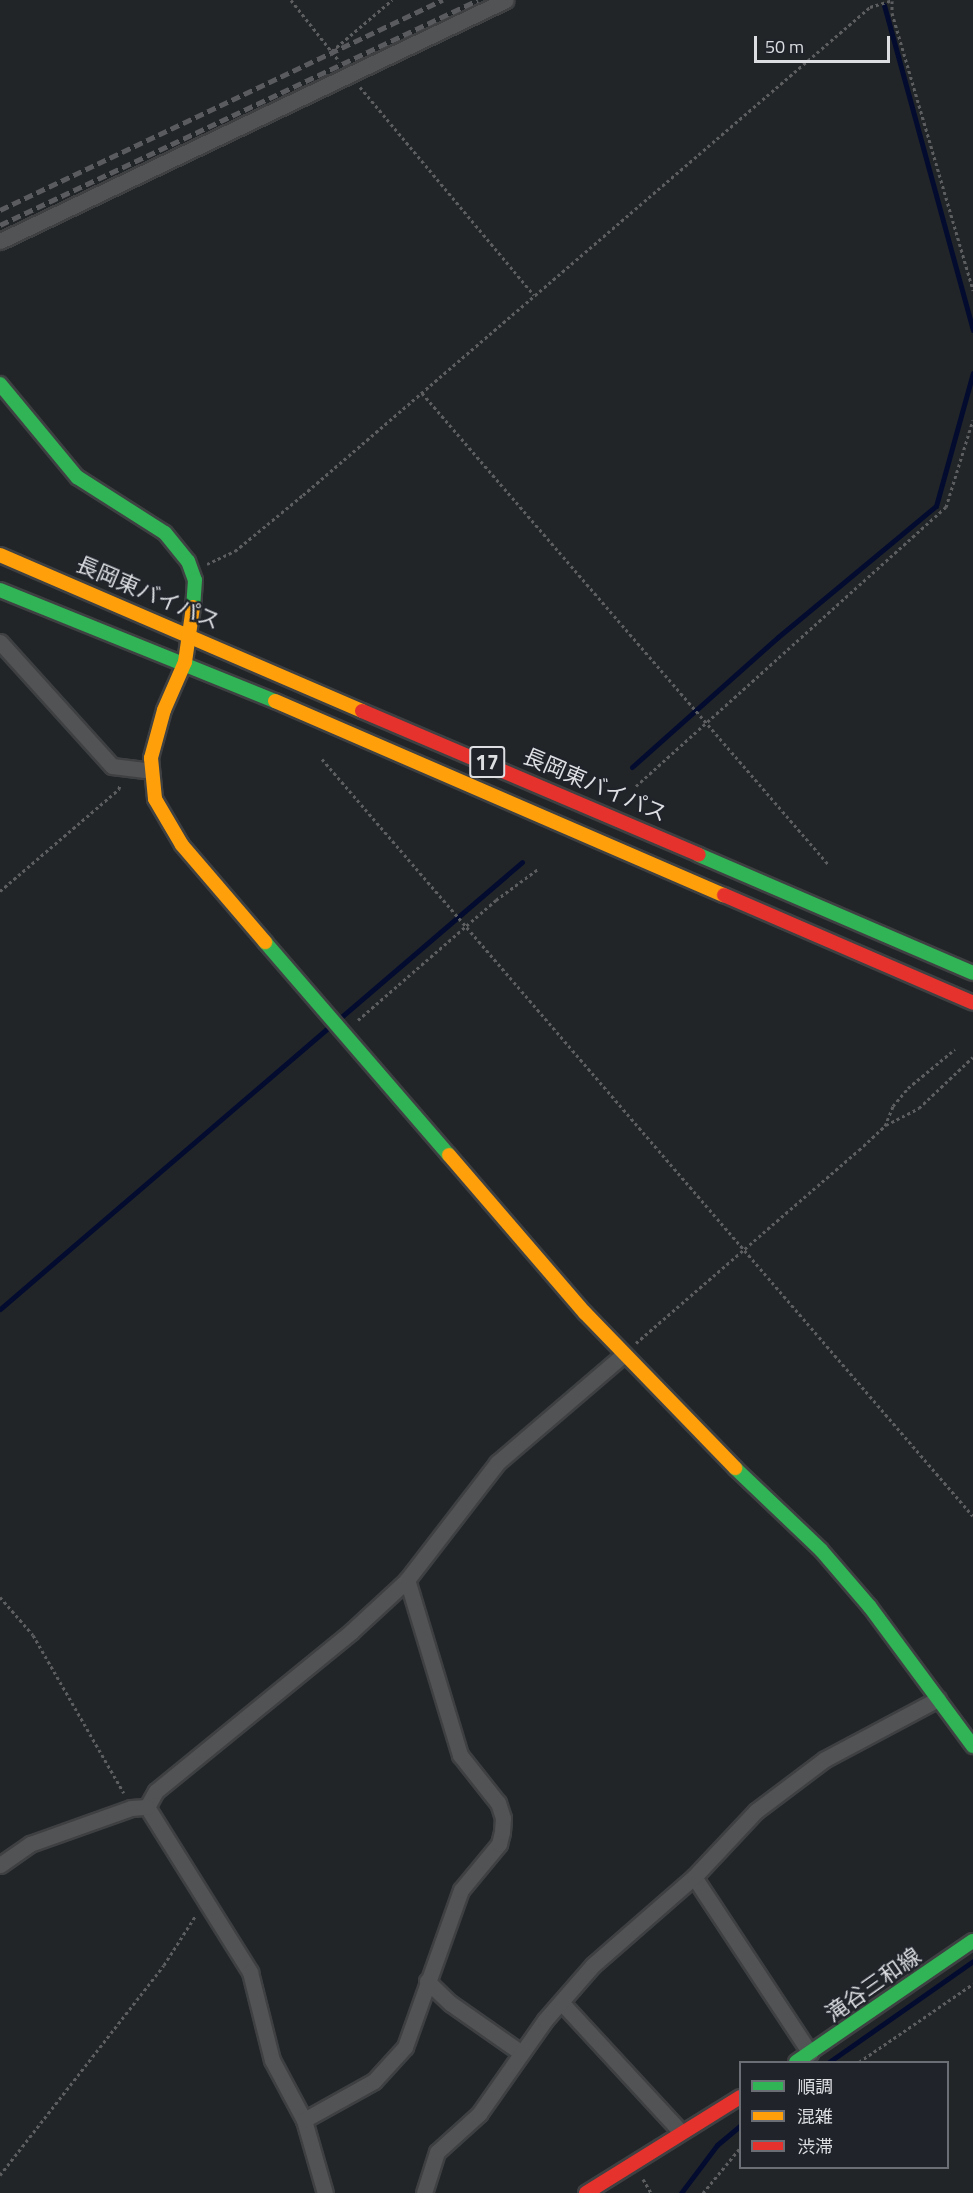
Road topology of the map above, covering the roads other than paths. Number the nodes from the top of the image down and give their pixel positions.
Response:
1 (506, 0) edge
2 (0, 241) edge
3 (0, 384) edge
4 (0, 555) edge
5 (0, 590) edge
6 (191, 635) junction
7 (0, 642) edge
8 (185, 662) junction
9 (151, 771) junction
10 (973, 973) edge
11 (973, 1003) edge
12 (623, 1355) junction
13 (407, 1580) junction
14 (938, 1699) junction
15 (973, 1746) edge
16 (147, 1807) junction
17 (0, 1865) edge
18 (694, 1876) junction
19 (973, 1941) edge
20 (427, 1982) junction
21 (561, 2002) junction
22 (520, 2052) junction
23 (810, 2053) junction
24 (798, 2061) edge
25 (739, 2098) edge
26 (304, 2120) junction
27 (681, 2132) junction
28 (324, 2193) edge
29 (424, 2193) edge
30 (586, 2193) edge

1 - 2 street
3 - 6 main road
4 - 6 main road, 長岡東バイパス / 17
5 - 8 main road, 17
6 - 8 main road
6 - 10 main road, 長岡東バイパス / 17
7 - 9 street
8 - 9 main road
8 - 11 main road, 17
9 - 12 main road
12 - 13 street
12 - 14 main road
13 - 16 street
13 - 20 street
14 - 15 main road
14 - 18 street
16 - 17 street
16 - 26 street
18 - 21 street
18 - 23 street
19 - 23 main road, 滝谷三和線
20 - 22 street
20 - 26 street
21 - 22 street
21 - 27 street
22 - 29 street
23 - 24 main road, 滝谷三和線
25 - 27 main road
26 - 28 street
27 - 30 main road

